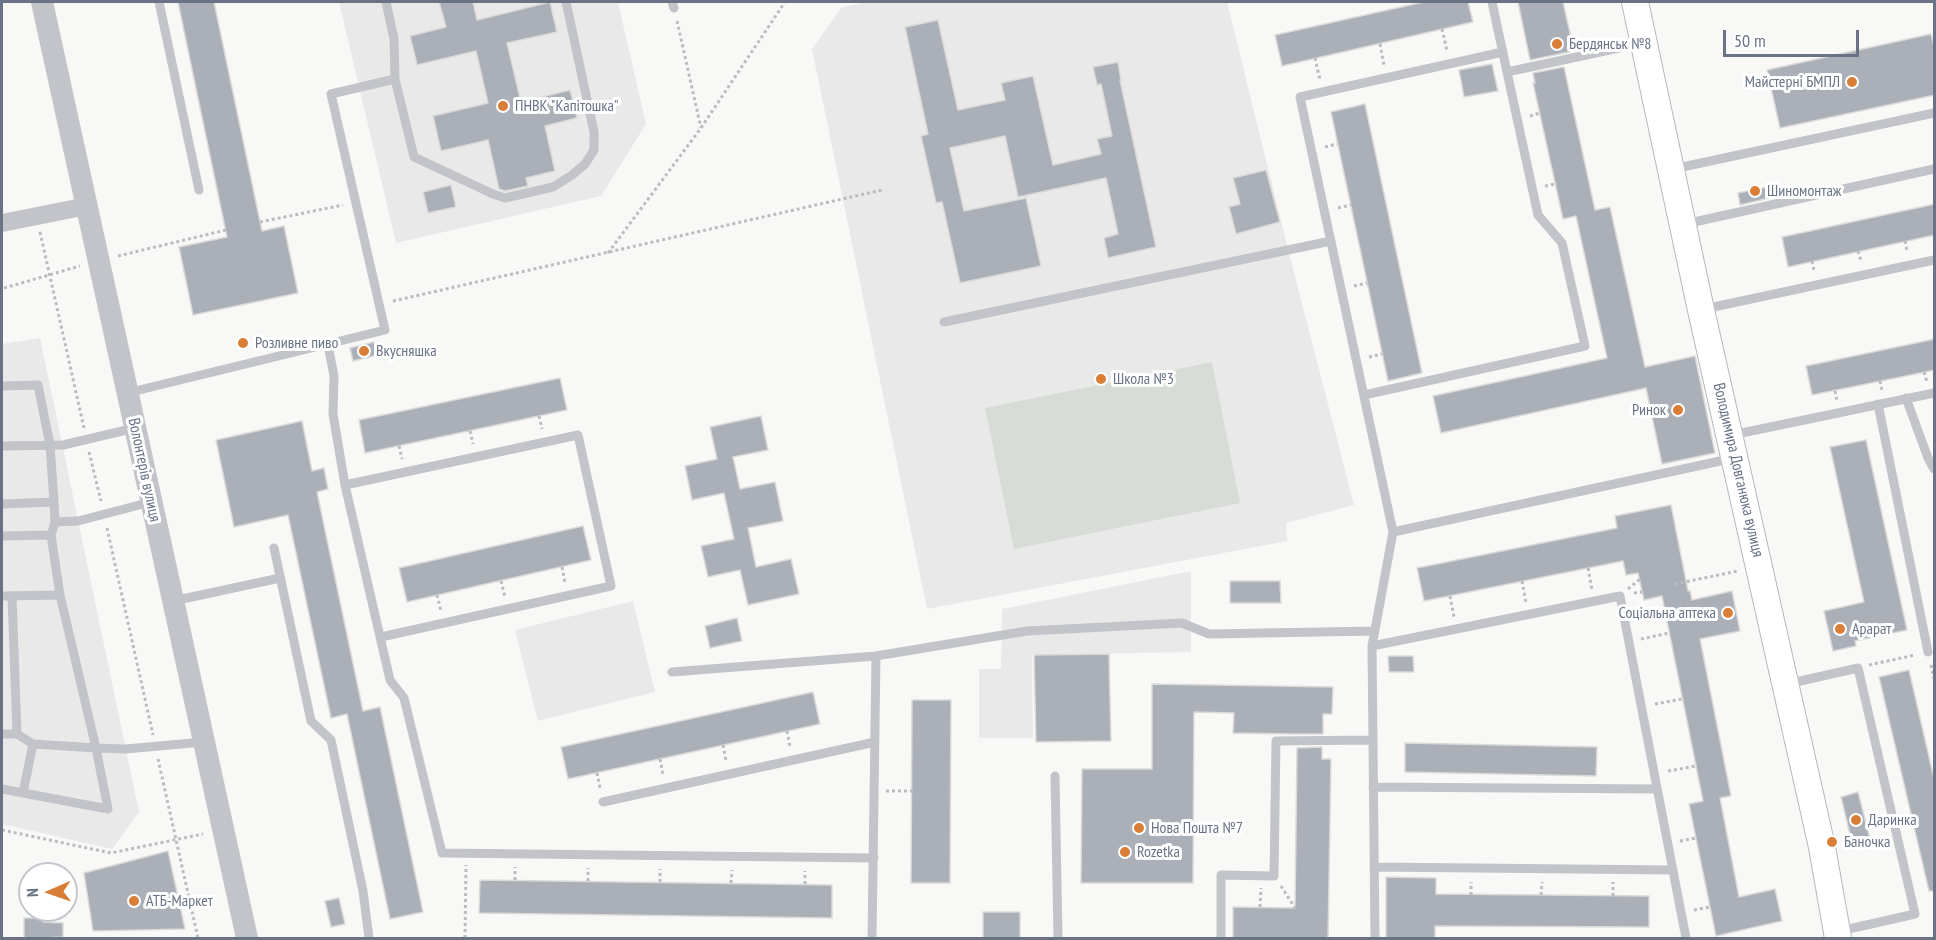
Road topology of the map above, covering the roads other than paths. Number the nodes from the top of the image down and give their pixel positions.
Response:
1 (42, 2) edge
2 (159, 2) edge
3 (386, 2) edge
4 (566, 2) edge
5 (1492, 2) edge
6 (1635, 2) edge
7 (1644, 42) junction
8 (1503, 52) junction
9 (1507, 72) junction
10 (395, 79) junction
11 (1935, 113) edge
12 (1671, 169) junction
13 (1935, 169) edge
14 (199, 190) dead end
15 (87, 206) junction
16 (2, 223) edge
17 (1683, 225) junction
18 (1331, 241) junction
19 (1935, 260) edge
20 (1701, 310) junction
21 (944, 322) dead end
22 (328, 345) junction
23 (2, 386) edge
24 (128, 393) junction
25 (1935, 393) edge
26 (1364, 395) junction
27 (1906, 398) junction
28 (1878, 404) junction
29 (135, 428) junction
30 (2, 446) edge
31 (50, 446) junction
32 (1732, 446) junction
33 (1935, 469) edge
34 (345, 485) junction
35 (54, 502) junction
36 (151, 502) junction
37 (2, 504) edge
38 (55, 522) junction
39 (1393, 532) junction
40 (2, 536) edge
41 (51, 536) junction
42 (274, 548) dead end
43 (280, 578) junction
44 (60, 595) junction
45 (12, 596) junction
46 (2, 597) edge
47 (173, 601) junction
48 (1375, 631) junction
49 (381, 637) junction
50 (1372, 646) junction
51 (1928, 652) road end
52 (876, 656) junction
53 (2, 668) edge
54 (13, 668) junction
55 (672, 672) dead end
56 (1786, 685) junction
57 (2, 734) edge
58 (17, 734) junction
59 (1373, 740) junction
60 (204, 742) junction
61 (875, 742) junction
62 (33, 744) junction
63 (96, 748) junction
64 (1055, 776) dead end
65 (1373, 787) junction
66 (2, 789) edge
67 (1658, 789) junction
68 (23, 793) junction
69 (603, 802) dead end
70 (874, 858) junction
71 (1374, 867) junction
72 (1673, 870) junction
73 (1838, 935) edge
74 (248, 939) edge
75 (369, 939) edge
76 (872, 939) edge
77 (1058, 939) edge
78 (1221, 939) edge
79 (1375, 939) edge
80 (1686, 939) edge

1 - 15 street, Волонтерів вулиця
2 - 14 lane
3 - 10 lane
4 - 10 lane
5 - 8 lane
6 - 7 main road, Володимира Довганюка вулиця
7 - 9 lane
7 - 12 main road, Володимира Довганюка вулиця
8 - 9 lane
8 - 18 lane
9 - 26 lane
10 - 22 lane
11 - 12 lane
12 - 17 main road, Володимира Довганюка вулиця
13 - 17 lane
15 - 16 street
15 - 24 street, Волонтерів вулиця
17 - 20 main road, Володимира Довганюка вулиця
18 - 21 lane
18 - 26 lane
19 - 20 lane
20 - 32 main road, Володимира Довганюка вулиця
22 - 24 lane
22 - 34 lane
23 - 31 lane
24 - 29 street, Волонтерів вулиця
25 - 27 lane
26 - 39 lane
27 - 28 lane
27 - 33 lane
28 - 32 lane
28 - 51 lane
29 - 31 lane
29 - 36 street, Волонтерів вулиця
30 - 31 lane
31 - 35 lane
32 - 39 lane
32 - 56 main road, Володимира Довганюка вулиця
34 - 49 lane
34 - 49 lane
35 - 37 lane
35 - 38 lane
36 - 38 lane
36 - 47 street, Волонтерів вулиця
38 - 41 lane
39 - 48 lane
40 - 41 lane
41 - 44 lane
42 - 43 lane
43 - 47 lane
43 - 75 lane
44 - 45 lane
44 - 63 lane
45 - 46 lane
45 - 54 lane
47 - 60 street, Волонтерів вулиця
48 - 50 lane
48 - 52 lane
49 - 70 lane
50 - 59 lane
50 - 67 lane
52 - 55 lane
52 - 61 lane
53 - 54 lane
54 - 58 lane
56 - 73 main road, Володимира Довганюка вулиця
56 - 73 lane
57 - 58 lane
58 - 62 lane
59 - 65 lane
59 - 78 lane
60 - 63 lane
60 - 74 street, Волонтерів вулиця
61 - 69 lane
61 - 70 lane
62 - 63 lane
62 - 68 lane
63 - 68 lane
64 - 77 lane
65 - 67 lane
65 - 71 lane
66 - 68 lane
67 - 72 lane
70 - 76 lane
71 - 72 lane
71 - 79 lane
72 - 80 lane

